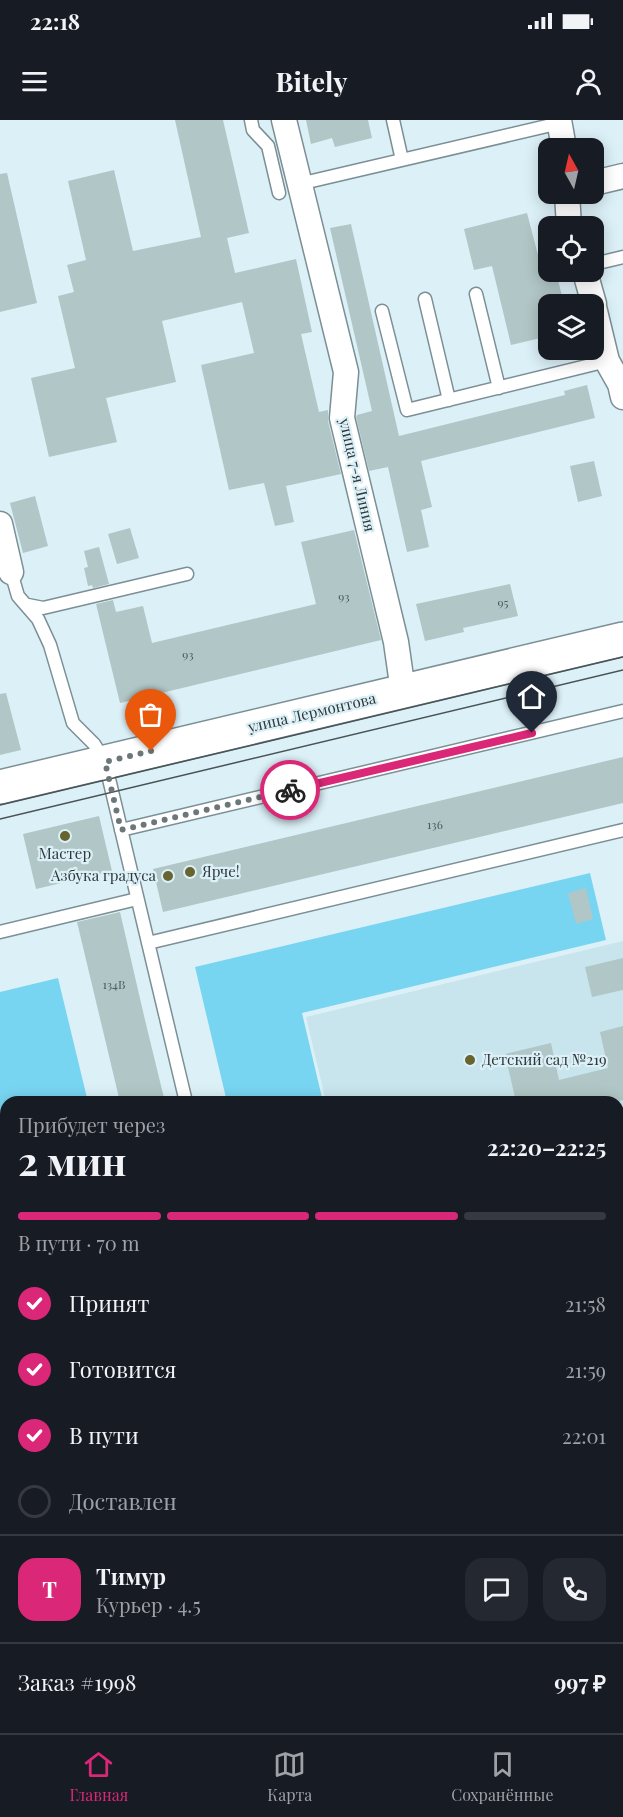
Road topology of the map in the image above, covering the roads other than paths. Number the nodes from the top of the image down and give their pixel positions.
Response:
1 (250, 120) edge
2 (284, 120) edge
3 (393, 120) edge
4 (559, 122) edge
5 (562, 138) edge
6 (402, 160) junction
7 (623, 177) edge
8 (604, 181) edge
9 (289, 189) junction
10 (623, 257) edge
11 (604, 262) edge
12 (476, 294) dead end
13 (425, 299) dead end
14 (382, 311) dead end
15 (604, 348) edge
16 (607, 361) junction
17 (622, 387) edge
18 (499, 388) junction
19 (449, 400) junction
20 (0, 524) edge
21 (10, 572) joint
22 (187, 574) dead end
23 (28, 605) junction
24 (623, 639) edge
25 (403, 691) junction
26 (623, 711) edge
27 (105, 762) junction
28 (0, 787) edge
29 (121, 830) junction
30 (623, 830) edge
31 (137, 899) junction
32 (0, 932) edge
33 (148, 943) junction
34 (185, 1096) edge

1 - 9 lane
2 - 9 street, улица 7-я Линия
3 - 6 lane
4 - 5 street
4 - 6 lane
6 - 9 lane
7 - 8 street
9 - 25 street, улица 7-я Линия
10 - 11 lane
12 - 18 lane
13 - 19 lane
14 - 19 lane
15 - 16 street
16 - 17 street
16 - 18 lane
18 - 19 lane
20 - 21 street
21 - 23 lane
22 - 23 lane
23 - 27 lane
24 - 25 main road, улица Лермонтова
25 - 27 main road, улица Лермонтова
26 - 29 lane
27 - 28 main road, улица Лермонтова
27 - 29 lane
29 - 31 lane
30 - 33 lane
31 - 32 lane
31 - 33 lane
33 - 34 lane

